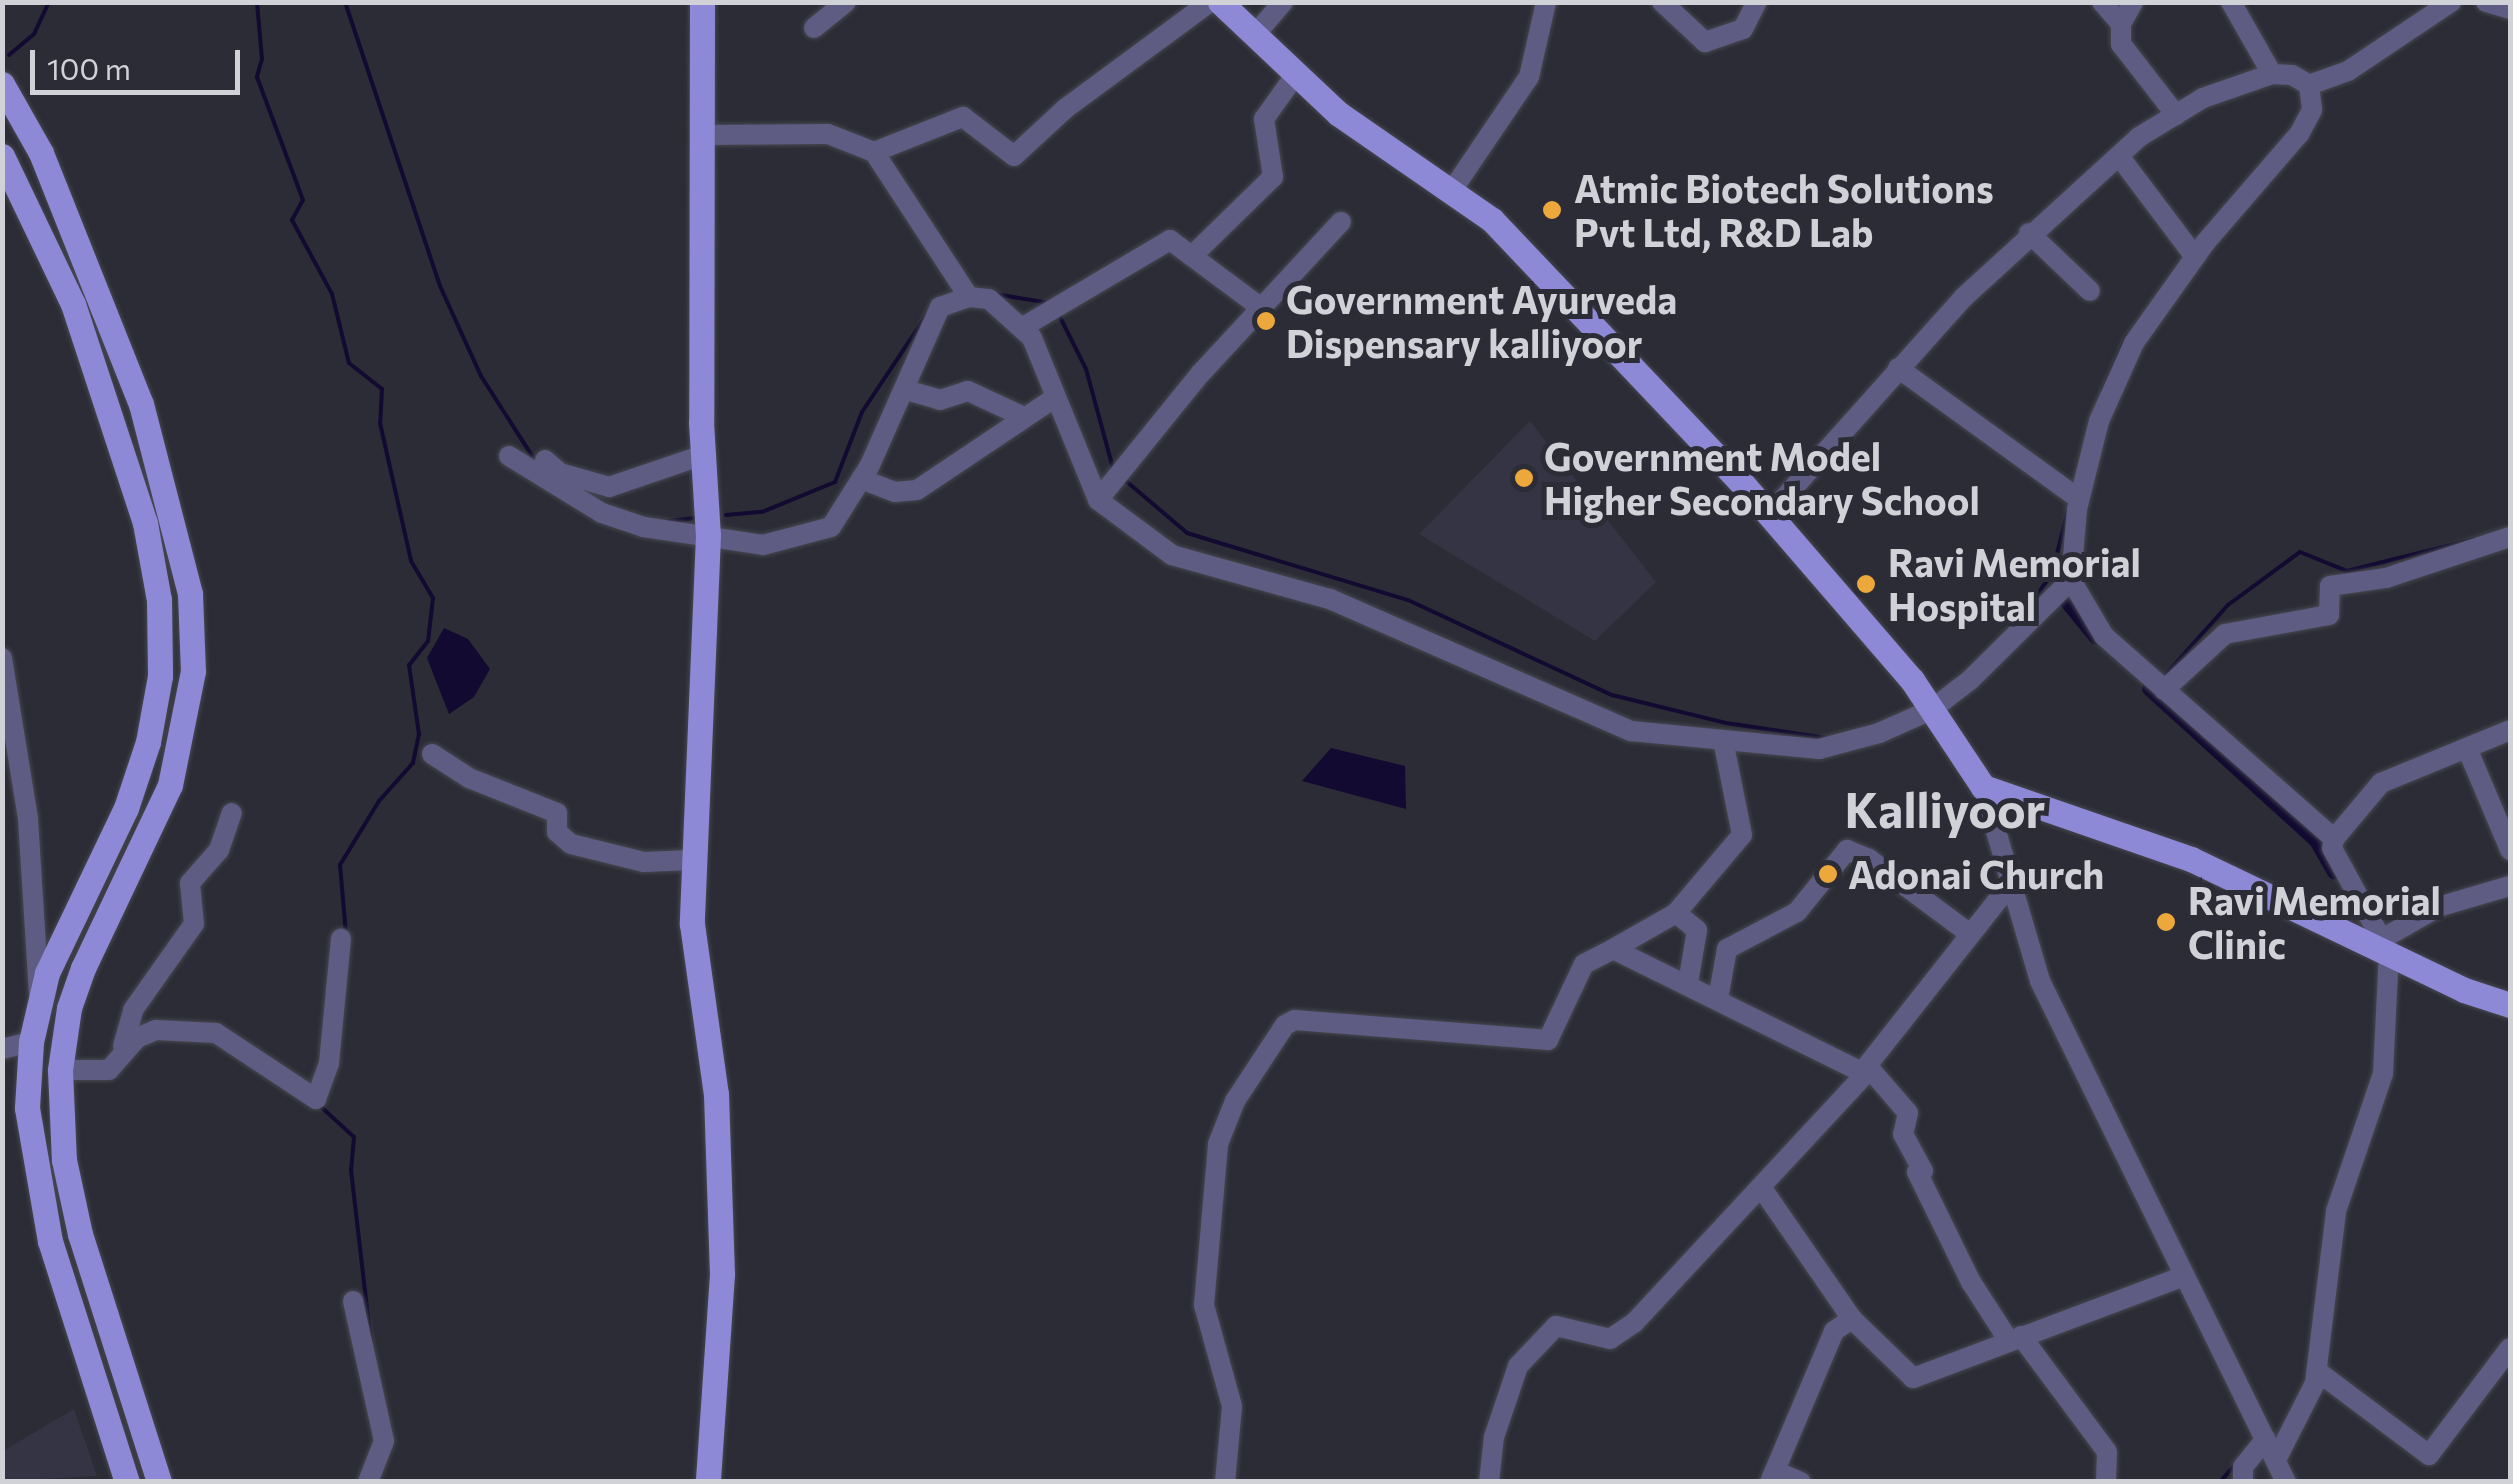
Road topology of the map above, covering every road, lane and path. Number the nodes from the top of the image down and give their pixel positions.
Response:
1 (702, 2) edge
2 (846, 2) edge
3 (1210, 2) edge
4 (1220, 2) edge
5 (1283, 2) edge
6 (1546, 2) edge
7 (1662, 2) edge
8 (1756, 2) edge
9 (2102, 2) edge
10 (2133, 2) edge
11 (2231, 2) edge
12 (2451, 2) edge
13 (2486, 2) edge
14 (2510, 9) edge
15 (2121, 24) junction
16 (814, 28) dead end
17 (1254, 36) junction
18 (1296, 74) junction
19 (2291, 78) junction
20 (2, 84) edge
21 (2176, 115) junction
22 (704, 135) junction
23 (874, 152) junction
24 (2, 156) edge
25 (2119, 156) junction
26 (1452, 192) junction
27 (1341, 222) dead end
28 (2028, 233) junction
29 (2191, 251) junction
30 (1193, 254) junction
31 (2090, 291) dead end
32 (969, 296) junction
33 (1259, 306) junction
34 (1023, 327) junction
35 (1898, 368) junction
36 (906, 390) junction
37 (1054, 399) junction
38 (1024, 418) junction
39 (703, 455) junction
40 (509, 456) dead end
41 (545, 460) dead end
42 (861, 479) junction
43 (2074, 495) junction
44 (1098, 500) junction
45 (1770, 514) junction
46 (708, 535) junction
47 (2510, 537) edge
48 (2070, 580) junction
49 (2, 658) edge
50 (2164, 690) junction
51 (1931, 710) junction
52 (2510, 730) edge
53 (1722, 740) junction
54 (2467, 748) junction
55 (432, 754) dead end
56 (1983, 787) junction
57 (232, 812) dead end
58 (2334, 839) junction
59 (2510, 850) edge
60 (691, 860) junction
61 (2011, 883) junction
62 (2510, 886) edge
63 (1676, 913) junction
64 (1970, 934) junction
65 (341, 939) dead end
66 (2386, 946) junction
67 (1613, 949) junction
68 (1688, 983) junction
69 (40, 998) junction
70 (1718, 999) junction
71 (2510, 1005) edge
72 (31, 1042) junction
73 (2, 1049) edge
74 (1870, 1069) junction
75 (60, 1070) junction
76 (109, 1070) junction
77 (1760, 1187) junction
78 (2185, 1276) junction
79 (353, 1300) dead end
80 (1852, 1319) junction
81 (2015, 1339) junction
82 (2510, 1348) edge
83 (2317, 1371) junction
84 (2266, 1439) junction
85 (2276, 1460) junction
86 (1772, 1476) edge
87 (127, 1482) edge
88 (160, 1482) edge
89 (368, 1482) edge
90 (708, 1482) edge
91 (1224, 1482) edge
92 (1489, 1482) edge
93 (1801, 1482) edge
94 (2106, 1482) edge
95 (2243, 1482) edge
96 (2286, 1482) edge

1 - 22 main road
2 - 16 street
3 - 23 street
4 - 17 main road
5 - 17 street
6 - 26 street
7 - 8 street
9 - 15 street
10 - 15 street
11 - 19 street
12 - 19 street
13 - 14 street
15 - 21 street
17 - 18 main road
18 - 26 main road
18 - 30 street
19 - 21 street
19 - 29 street
20 - 75 main road
21 - 25 street
22 - 23 street
22 - 39 main road
23 - 32 street
24 - 69 main road
25 - 28 street
25 - 29 street
26 - 45 main road
27 - 33 street
28 - 31 street
28 - 35 street
29 - 43 street
30 - 33 street
30 - 34 street
32 - 34 street
32 - 36 street
33 - 44 street
34 - 37 street
35 - 43 street
35 - 45 street
36 - 38 street
36 - 42 street
37 - 38 street
37 - 44 street
38 - 42 street
39 - 41 street
39 - 46 main road
40 - 46 street
42 - 46 street
43 - 48 street
44 - 53 street
45 - 51 main road
46 - 60 main road
47 - 50 street
48 - 50 street
48 - 51 street
49 - 69 street
50 - 58 street
51 - 53 street
51 - 56 main road
52 - 54 street
53 - 63 street
54 - 58 street
54 - 59 street
55 - 60 street
56 - 61 street
56 - 66 main road
57 - 76 street
58 - 66 street
60 - 90 main road
61 - 64 street
61 - 78 street
62 - 66 street
63 - 67 street
63 - 68 street
64 - 70 street
64 - 74 street
65 - 76 street
66 - 71 main road
66 - 83 street
67 - 68 street
67 - 91 street
68 - 70 street
69 - 72 main road
70 - 74 street
72 - 73 street
72 - 87 main road
74 - 77 street
74 - 81 street
75 - 76 street
75 - 88 main road
77 - 80 street
77 - 92 street
78 - 81 street
78 - 84 street
79 - 89 street
80 - 81 street
80 - 86 street
81 - 94 street
82 - 83 street
83 - 85 street
84 - 85 street
84 - 95 street
85 - 96 street
86 - 93 street

